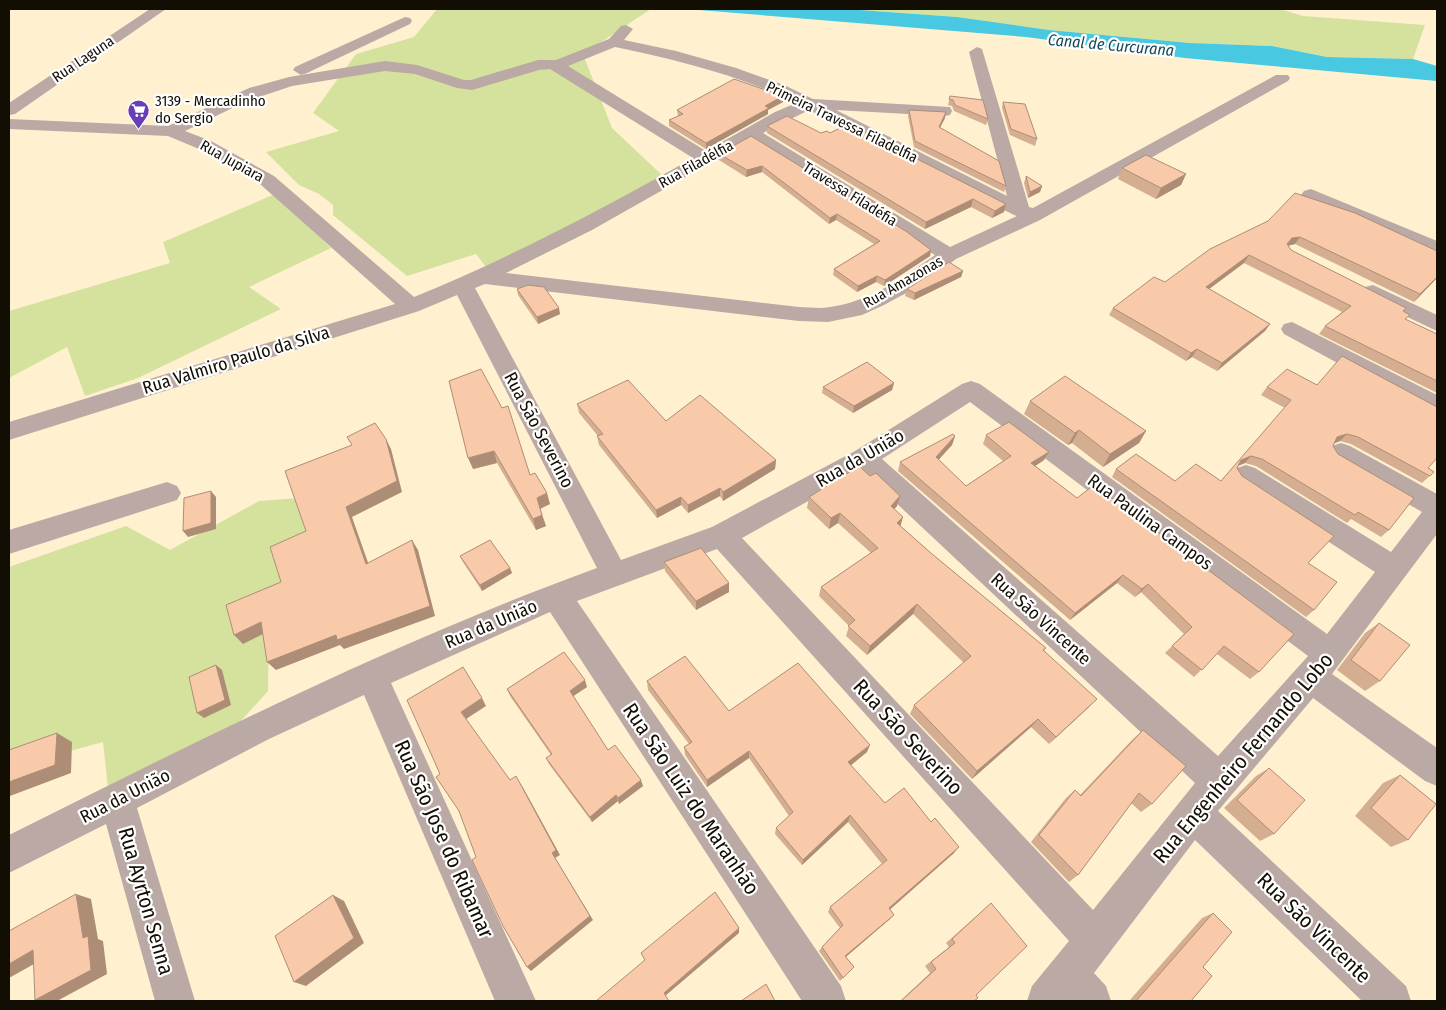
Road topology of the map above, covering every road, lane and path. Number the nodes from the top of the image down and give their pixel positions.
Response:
1 (159, 9) edge
2 (406, 21) dead end
3 (629, 26) dead end
4 (614, 42) junction
5 (977, 52) dead end
6 (558, 65) junction
7 (1282, 78) dead end
8 (240, 98) junction
9 (809, 104) junction
10 (9, 110) edge
11 (944, 112) edge
12 (9, 124) edge
13 (171, 131) junction
14 (751, 133) junction
15 (707, 158) junction
16 (1311, 195) dead end
17 (1027, 214) junction
18 (1437, 248) edge
19 (949, 256) junction
20 (472, 281) junction
21 (1353, 282) edge
22 (411, 306) junction
23 (1437, 324) edge
24 (1292, 329) dead end
25 (971, 390) joint
26 (1437, 406) edge
27 (9, 431) edge
28 (1341, 453) edge
29 (864, 458) junction
30 (1246, 475) dead end
31 (167, 493) dead end
32 (1437, 507) edge
33 (1437, 513) edge
34 (722, 534) junction
35 (9, 542) edge
36 (1395, 569) junction
37 (615, 576) junction
38 (556, 596) junction
39 (1320, 665) junction
40 (372, 677) junction
41 (1437, 768) edge
42 (1219, 781) junction
43 (117, 800) junction
44 (1194, 814) junction
45 (9, 854) edge
46 (1094, 940) junction
47 (1069, 993) edge
48 (175, 1001) edge
49 (516, 1001) edge
50 (826, 1001) edge
51 (1391, 1001) edge

1 - 10 street, Rua Laguna
2 - 8 street
3 - 4 street
4 - 6 street
4 - 9 street, Primeira Travessa Filadelfia
5 - 17 street
6 - 8 street
6 - 15 street
7 - 17 street, Rua Amazonas
8 - 13 street
9 - 11 street, Rua Filadélfia
9 - 14 street, Rua Filadélfia
9 - 17 street, Primeira Travessa Filadelfia
12 - 13 street, Rua Jupiara
13 - 22 street, Rua Jupiara
14 - 15 street, Rua Filadélfia
14 - 19 street, Travessa Filadéfia
15 - 20 street, Rua Filadélfia
16 - 18 street
17 - 19 street, Rua Amazonas
19 - 20 street, Rua Amazonas
20 - 22 street, Rua Valmiro Paulo da Silva
20 - 37 street, Rua São Severino
21 - 23 street
22 - 27 street, Rua Valmiro Paulo da Silva
24 - 26 street
25 - 29 street, Rua da União
25 - 39 street, Rua Paulina Campos
28 - 32 street
29 - 34 street, Rua da União
29 - 42 street, Rua São Vincente
30 - 36 street
31 - 35 street
33 - 36 street, Rua Engenheiro Fernando Lobo
34 - 37 street, Rua da União
34 - 46 street, Rua São Severino
36 - 39 street, Rua Engenheiro Fernando Lobo
37 - 38 street, Rua da União
38 - 40 street, Rua da União
38 - 50 street, Rua São Luiz do Maranhão
39 - 41 street, Rua Paulina Campos
39 - 42 street, Rua Engenheiro Fernando Lobo
40 - 43 street, Rua da União
40 - 49 street, Rua São Jose do Ribamar
42 - 44 street, Rua Engenheiro Fernando Lobo
43 - 45 street, Rua da União
43 - 48 street, Rua Ayrton Senna
44 - 46 street, Rua Engenheiro Fernando Lobo
44 - 51 street, Rua São Vincente
46 - 47 street, Rua Engenheiro Fernando Lobo

